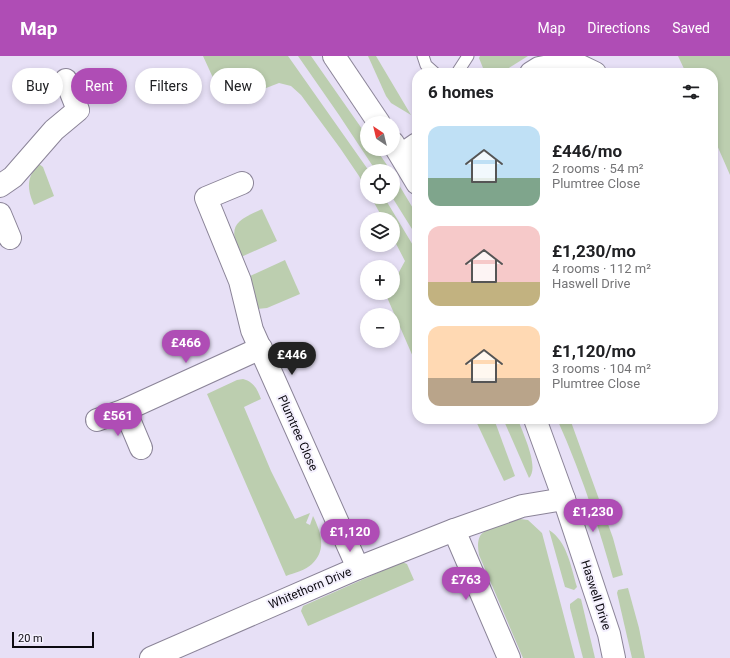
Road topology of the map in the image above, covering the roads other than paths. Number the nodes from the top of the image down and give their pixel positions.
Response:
1 (334, 56) edge
2 (423, 56) edge
3 (468, 56) edge
4 (573, 59) edge
5 (429, 68) edge
6 (460, 68) edge
7 (539, 68) edge
8 (586, 68) edge
9 (66, 80) dead end
10 (374, 116) edge
11 (404, 147) edge
12 (412, 169) edge
13 (242, 182) dead end
14 (0, 186) edge
15 (0, 214) edge
16 (10, 238) dead end
17 (261, 348) junction
18 (125, 410) junction
19 (97, 420) dead end
20 (537, 424) edge
21 (141, 448) dead end
22 (564, 499) junction
23 (454, 530) junction
24 (358, 568) junction
25 (151, 658) edge
26 (510, 658) edge
27 (614, 658) edge

1 - 10 street
2 - 5 lane
3 - 6 lane
4 - 7 street
4 - 8 street
9 - 14 street
11 - 12 street
13 - 17 street, Plumtree Close
15 - 16 street
17 - 18 street
17 - 24 street, Plumtree Close
18 - 19 street
18 - 21 street
20 - 22 street, Haswell Drive
22 - 23 street, Whitethorn Drive
22 - 27 street, Haswell Drive
23 - 24 street, Whitethorn Drive
23 - 26 street
24 - 25 street, Whitethorn Drive

